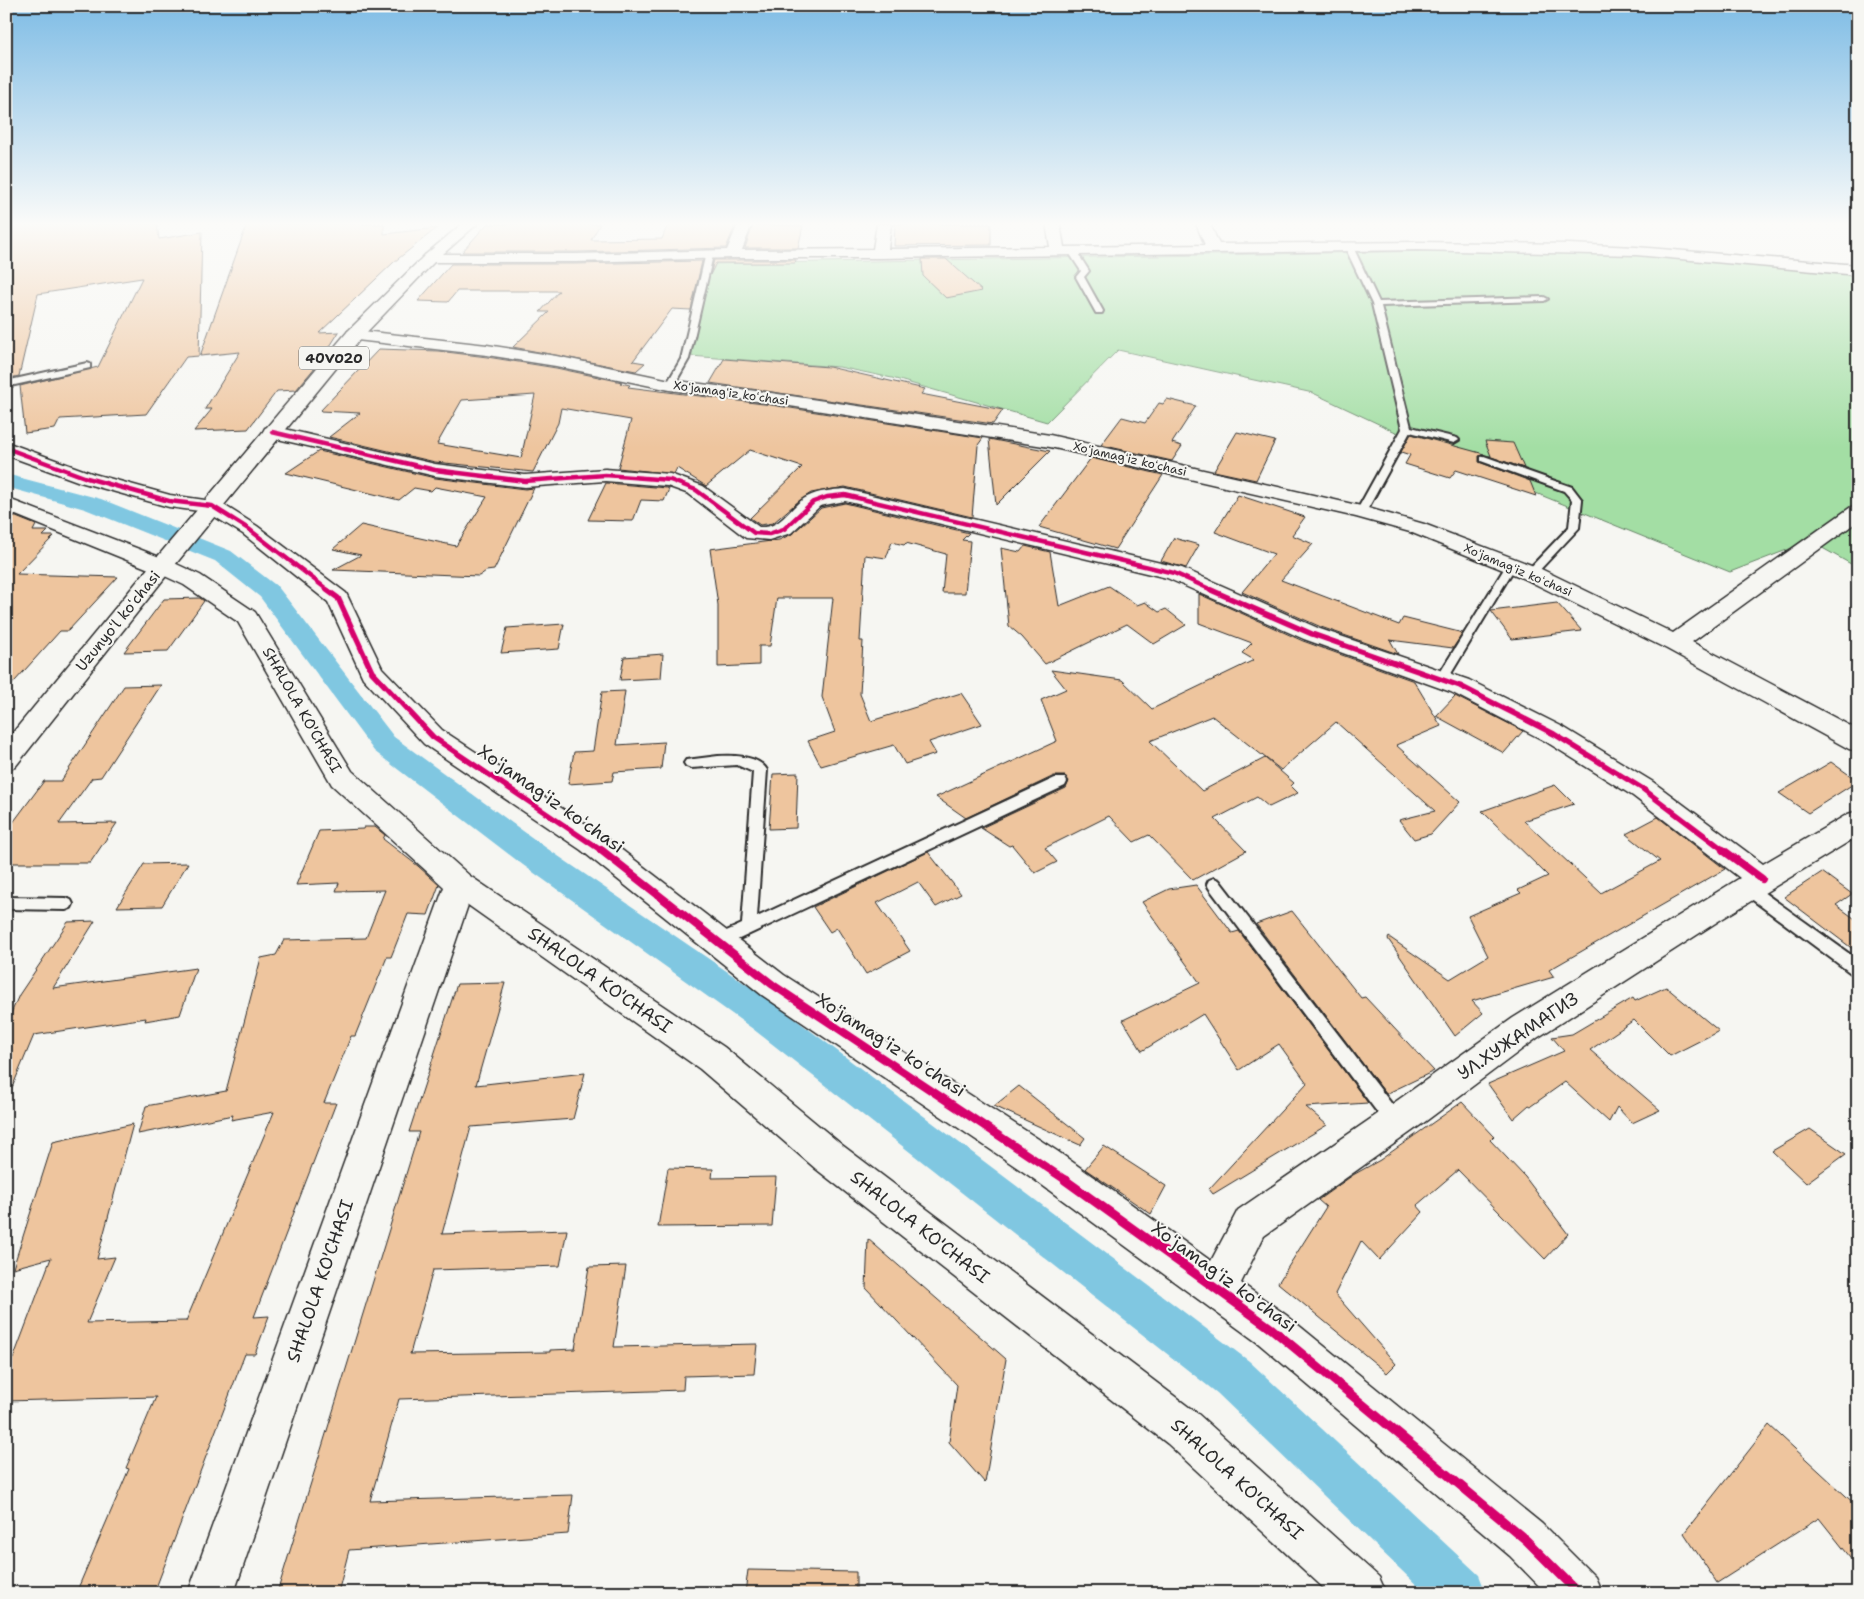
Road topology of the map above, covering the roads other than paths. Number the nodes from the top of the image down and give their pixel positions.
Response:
1 (389, 299) edge
2 (699, 299) edge
3 (1092, 299) edge
4 (1373, 299) edge
5 (1544, 299) dead end
6 (1376, 304) junction
7 (1099, 311) dead end
8 (354, 334) junction
9 (87, 366) dead end
10 (6, 384) edge
11 (670, 385) junction
12 (1407, 429) junction
13 (272, 432) junction
14 (1454, 440) dead end
15 (6, 448) edge
16 (1484, 459) dead end
17 (6, 504) edge
18 (212, 506) junction
19 (1858, 511) edge
20 (1361, 512) junction
21 (1512, 564) junction
22 (162, 566) junction
23 (1531, 573) junction
24 (1675, 643) junction
25 (1442, 679) junction
26 (1858, 742) edge
27 (6, 760) edge
28 (691, 763) dead end
29 (1060, 782) dead end
30 (1858, 822) edge
31 (460, 884) junction
32 (1214, 884) dead end
33 (1755, 884) junction
34 (6, 903) edge
35 (66, 904) dead end
36 (749, 928) junction
37 (718, 942) junction
38 (1858, 969) edge
39 (1395, 1122) junction
40 (1217, 1290) junction
41 (211, 1593) edge
42 (1363, 1593) edge
43 (1579, 1593) edge

1 - 8 street, 40V020
2 - 11 lane
3 - 7 lane
4 - 6 lane
5 - 6 lane
6 - 12 lane
8 - 11 street, Xoʻjamagʻiz koʻchasi
8 - 13 street, 40V020
9 - 10 lane
11 - 20 street, Xoʻjamagʻiz koʻchasi
12 - 14 lane
12 - 20 lane
13 - 18 street, 40V020
13 - 25 street
15 - 18 street
16 - 23 lane
17 - 22 street, Uzunyoʻl koʻchasi
18 - 22 street, 40V020
18 - 37 street, Xoʻjamagʻiz koʻchasi
19 - 24 street
20 - 21 street, Xoʻjamagʻiz koʻchasi
21 - 23 street, Xoʻjamagʻiz koʻchasi
21 - 25 lane
22 - 27 street, Uzunyoʻl koʻchasi / 40V020
22 - 31 street, SHALOLA KO'CHASI
23 - 24 street, Xoʻjamagʻiz koʻchasi
24 - 26 street, Xoʻjamagʻiz koʻchasi
25 - 33 street
28 - 36 lane
29 - 36 lane
30 - 33 street, УЛ.ХУЖАМАГИЗ
31 - 41 street, SHALOLA KO'CHASI
31 - 42 street, SHALOLA KO'CHASI
32 - 39 lane
33 - 38 lane
33 - 39 street, УЛ.ХУЖАМАГИЗ
34 - 35 lane
36 - 37 lane
37 - 40 street, Xoʻjamagʻiz koʻchasi
39 - 40 street, УЛ.ХУЖАМАГИЗ
40 - 43 street, Xoʻjamagʻiz koʻchasi

